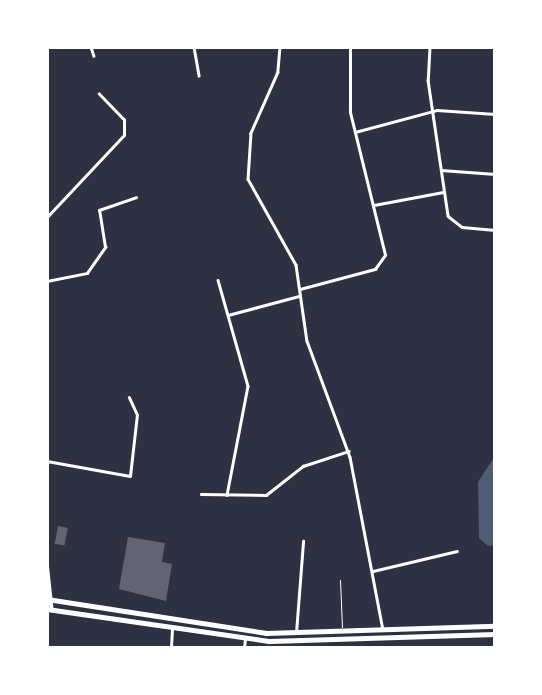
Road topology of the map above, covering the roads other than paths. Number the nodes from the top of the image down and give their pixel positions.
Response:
1 (91, 47) edge
2 (194, 47) edge
3 (280, 47) edge
4 (350, 47) edge
5 (430, 47) edge
6 (94, 56) dead end
7 (199, 76) dead end
8 (99, 94) dead end
9 (432, 110) junction
10 (495, 114) edge
11 (355, 132) junction
12 (441, 170) junction
13 (495, 174) edge
14 (444, 192) junction
15 (136, 197) dead end
16 (374, 205) junction
17 (47, 217) edge
18 (495, 230) edge
19 (218, 280) dead end
20 (47, 281) edge
21 (300, 289) junction
22 (301, 296) junction
23 (228, 315) junction
24 (129, 398) dead end
25 (349, 451) junction
26 (47, 461) edge
27 (201, 494) dead end
28 (227, 495) junction
29 (303, 541) dead end
30 (457, 551) dead end
31 (47, 562) edge
32 (373, 571) junction
33 (340, 580) dead end
34 (50, 600) edge
35 (50, 609) edge
36 (495, 626) edge
37 (172, 629) junction
38 (383, 630) junction
39 (342, 632) junction
40 (296, 633) junction
41 (495, 634) edge
42 (245, 639) junction
43 (324, 640) junction
44 (171, 648) edge
45 (244, 648) edge
46 (323, 648) edge

1 - 6 street
2 - 7 street
3 - 21 street
4 - 11 street
5 - 9 street
8 - 17 street
9 - 10 street
9 - 11 street
9 - 12 street
11 - 16 street
12 - 13 street
12 - 14 street
14 - 16 street
14 - 18 street
15 - 20 street
16 - 21 street
19 - 23 street
21 - 22 street
22 - 23 street
22 - 25 street
23 - 28 street
24 - 26 street
25 - 28 street
25 - 32 street
27 - 28 street
29 - 40 street
30 - 32 street
31 - 34 street
32 - 38 street
33 - 39 lane
34 - 35 street
34 - 40 highway
35 - 37 highway
36 - 38 highway
37 - 42 highway
37 - 44 street
38 - 39 highway
39 - 40 highway
41 - 43 highway
42 - 43 highway
42 - 45 street
43 - 46 street

